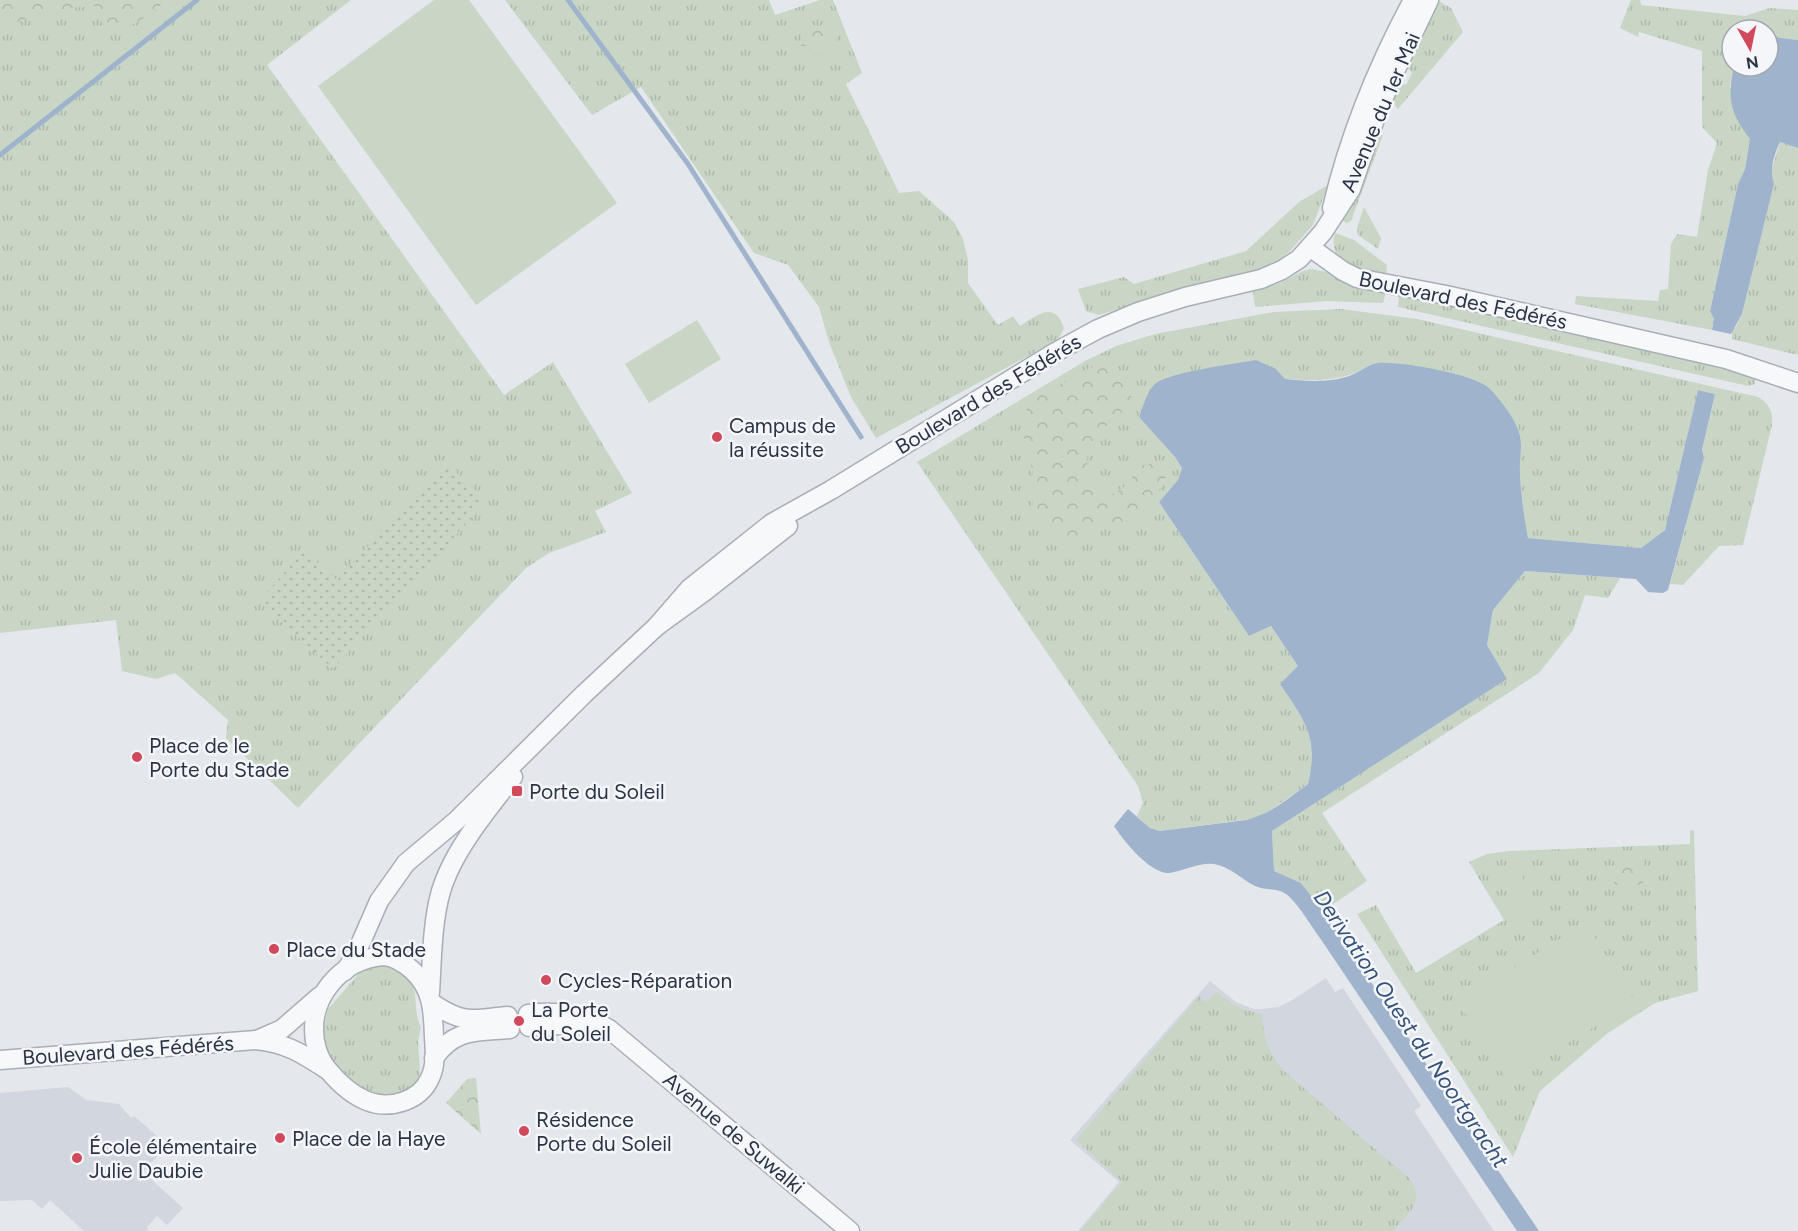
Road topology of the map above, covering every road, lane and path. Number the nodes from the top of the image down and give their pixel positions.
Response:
1 (1413, 0) edge
2 (1429, 0) edge
3 (1329, 222) junction
4 (1311, 248) junction
5 (1798, 383) edge
6 (562, 716) junction
7 (345, 971) junction
8 (323, 993) junction
9 (431, 998) junction
10 (528, 1020) dead end
11 (256, 1040) junction
12 (434, 1058) junction
13 (0, 1060) edge
14 (330, 1072) junction
15 (850, 1231) edge

1 - 3 street, Avenue du 1er Mai
2 - 3 street, Avenue du 1er Mai
3 - 4 street, Avenue du 1er Mai
4 - 5 street, Boulevard des Fédérés
4 - 6 street, Boulevard des Fédérés
6 - 7 street, Boulevard des Fédérés
6 - 9 street, Boulevard des Fédérés
7 - 8 street
7 - 9 street
8 - 11 street, Boulevard des Fédérés
8 - 14 street
9 - 12 street
9 - 12 street
10 - 15 street, Avenue de Suwalki
11 - 13 street, Boulevard des Fédérés
11 - 14 street, Boulevard des Fédérés
12 - 14 street

